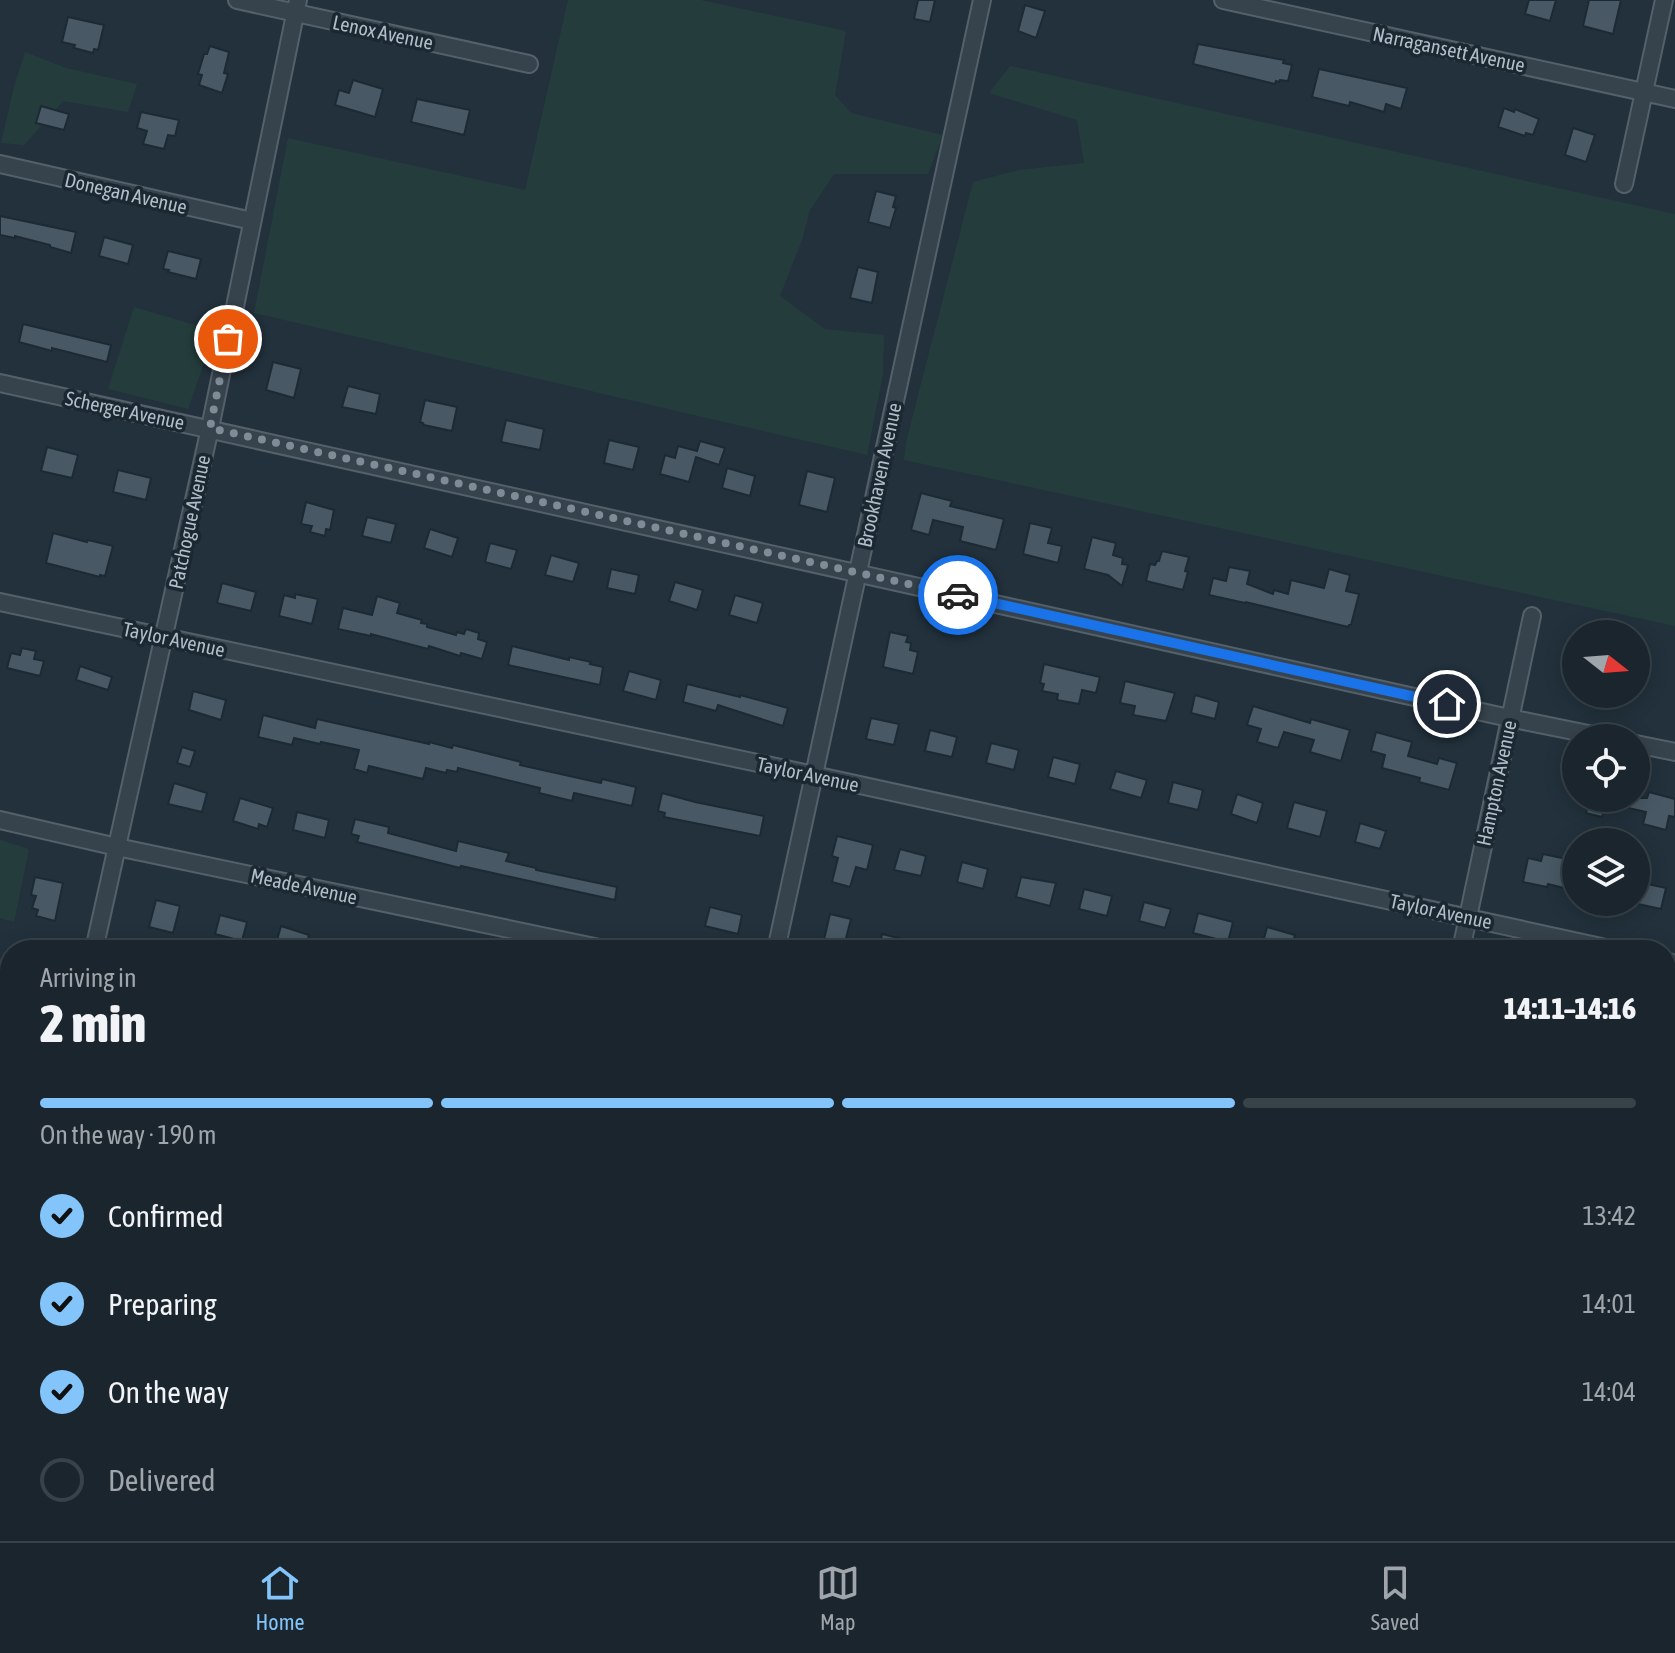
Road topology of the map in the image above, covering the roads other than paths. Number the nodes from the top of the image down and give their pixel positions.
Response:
1 (237, 0) edge
2 (982, 0) edge
3 (1223, 0) edge
4 (1664, 0) edge
5 (297, 6) edge
6 (529, 64) dead end
7 (1644, 91) junction
8 (1675, 99) edge
9 (0, 164) edge
10 (1624, 184) dead end
11 (252, 221) junction
12 (0, 383) edge
13 (210, 428) junction
14 (858, 572) junction
15 (0, 602) edge
16 (1532, 616) dead end
17 (164, 637) junction
18 (1509, 718) junction
19 (1562, 729) edge
20 (1650, 747) edge
21 (1675, 752) edge
22 (814, 775) junction
23 (0, 820) edge
24 (117, 847) junction
25 (1468, 917) junction
26 (96, 940) edge
27 (561, 940) edge
28 (778, 940) edge
29 (1463, 940) edge
30 (1570, 940) edge

1 - 5 street, Lenox Avenue
2 - 14 street, Brookhaven Avenue
3 - 7 street, Narragansett Avenue
4 - 7 street
5 - 6 street, Lenox Avenue
5 - 11 street, Patchogue Avenue
7 - 8 street, Narragansett Avenue
7 - 10 street
9 - 11 street, Donegan Avenue
11 - 13 street, Patchogue Avenue
12 - 13 street, Scherger Avenue
13 - 14 street, Scherger Avenue
13 - 17 street, Patchogue Avenue
14 - 18 street, Scherger Avenue
14 - 22 street, Brookhaven Avenue
15 - 17 street, Taylor Avenue
16 - 18 street, Hampton Avenue
17 - 22 street, Taylor Avenue
17 - 24 street, Patchogue Avenue
18 - 19 street, Scherger Avenue
18 - 25 street, Hampton Avenue
20 - 21 street
22 - 25 street, Taylor Avenue
22 - 28 street, Brookhaven Avenue
23 - 24 street, Meade Avenue
24 - 26 street, Patchogue Avenue
24 - 27 street, Meade Avenue
25 - 29 street, Hampton Avenue
25 - 30 street, Taylor Avenue

